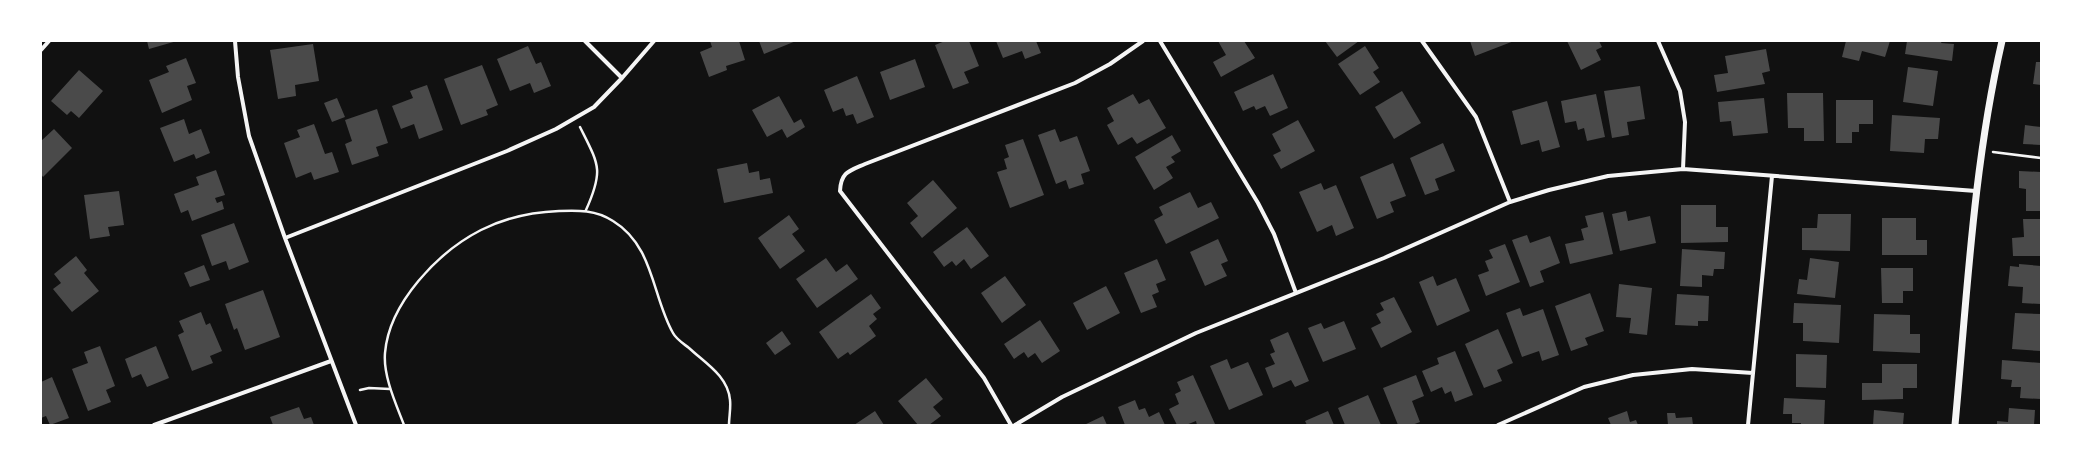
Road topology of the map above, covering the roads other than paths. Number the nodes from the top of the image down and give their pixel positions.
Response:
1 (49, 41) edge
2 (236, 41) edge
3 (585, 41) edge
4 (654, 41) edge
5 (1143, 41) edge
6 (1160, 41) edge
7 (1422, 41) edge
8 (1658, 41) edge
9 (2002, 41) edge
10 (41, 50) edge
11 (622, 78) junction
12 (1683, 169) junction
13 (1772, 176) junction
14 (1976, 191) junction
15 (1510, 202) junction
16 (285, 238) junction
17 (1296, 293) junction
18 (331, 361) junction
19 (1753, 374) junction
20 (154, 425) edge
21 (356, 425) edge
22 (1011, 425) edge
23 (1015, 425) edge
24 (1498, 425) edge
25 (1748, 425) edge
26 (1955, 425) edge

1 - 10 street
2 - 16 street
3 - 11 street
4 - 11 street
5 - 22 street
6 - 17 street
7 - 15 street
8 - 12 street
9 - 14 street
11 - 16 street
12 - 13 street
12 - 15 street
13 - 14 street
13 - 19 street
14 - 26 street
15 - 17 street
16 - 18 street
17 - 23 street
18 - 20 street
18 - 21 street
19 - 24 street
19 - 25 street

